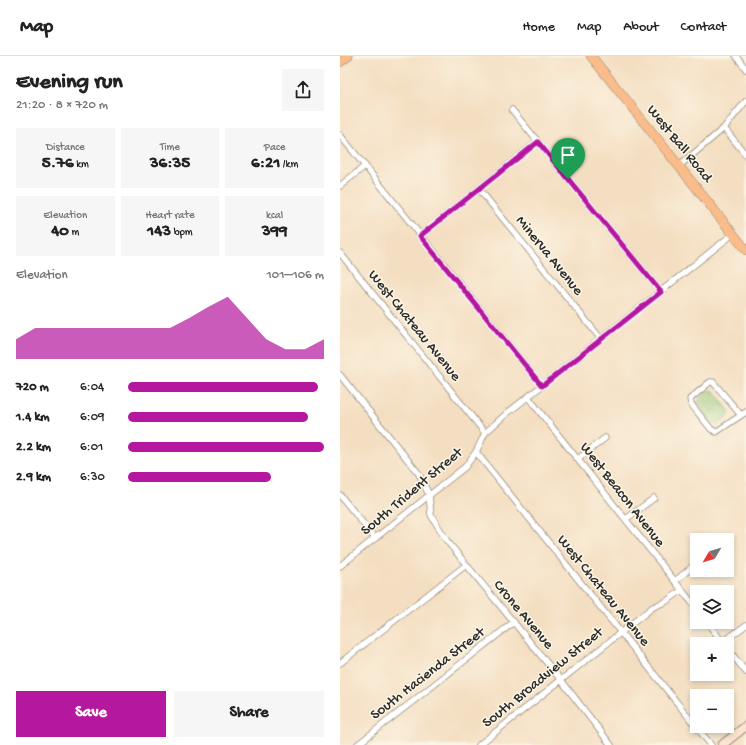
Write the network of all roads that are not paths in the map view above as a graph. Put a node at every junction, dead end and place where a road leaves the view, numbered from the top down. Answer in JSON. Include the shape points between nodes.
{"nodes":[{"id":1,"x":348,"y":56,"type":"edge"},
{"id":2,"x":591,"y":56,"type":"edge"},
{"id":3,"x":736,"y":56,"type":"edge"},
{"id":4,"x":340,"y":62,"type":"edge"},
{"id":5,"x":746,"y":69,"type":"edge"},
{"id":6,"x":746,"y":100,"type":"edge"},
{"id":7,"x":512,"y":110,"type":"dead end"},
{"id":8,"x":724,"y":128,"type":"junction"},
{"id":9,"x":340,"y":135,"type":"edge"},
{"id":10,"x":538,"y":142,"type":"junction"},
{"id":11,"x":746,"y":155,"type":"edge"},
{"id":12,"x":365,"y":166,"type":"junction"},
{"id":13,"x":679,"y":166,"type":"junction"},
{"id":14,"x":340,"y":186,"type":"edge"},
{"id":15,"x":479,"y":189,"type":"junction"},
{"id":16,"x":733,"y":234,"type":"junction"},
{"id":17,"x":420,"y":236,"type":"junction"},
{"id":18,"x":746,"y":250,"type":"edge"},
{"id":19,"x":340,"y":253,"type":"edge"},
{"id":20,"x":661,"y":292,"type":"junction"},
{"id":21,"x":601,"y":339,"type":"junction"},
{"id":22,"x":340,"y":375,"type":"edge"},
{"id":23,"x":542,"y":386,"type":"junction"},
{"id":24,"x":528,"y":396,"type":"junction"},
{"id":25,"x":746,"y":412,"type":"edge"},
{"id":26,"x":740,"y":414,"type":"junction"},
{"id":27,"x":485,"y":433,"type":"junction"},
{"id":28,"x":605,"y":438,"type":"dead end"},
{"id":29,"x":476,"y":452,"type":"junction"},
{"id":30,"x":578,"y":459,"type":"junction"},
{"id":31,"x":340,"y":495,"type":"edge"},
{"id":32,"x":429,"y":495,"type":"junction"},
{"id":33,"x":654,"y":498,"type":"dead end"},
{"id":34,"x":626,"y":519,"type":"junction"},
{"id":35,"x":375,"y":538,"type":"junction"},
{"id":36,"x":466,"y":565,"type":"junction"},
{"id":37,"x":340,"y":566,"type":"edge"},
{"id":38,"x":690,"y":569,"type":"edge"},
{"id":39,"x":675,"y":581,"type":"junction"},
{"id":40,"x":682,"y":590,"type":"junction"},
{"id":41,"x":690,"y":600,"type":"edge"},
{"id":42,"x":514,"y":622,"type":"junction"},
{"id":43,"x":746,"y":625,"type":"edge"},
{"id":44,"x":713,"y":629,"type":"edge"},
{"id":45,"x":620,"y":632,"type":"junction"},
{"id":46,"x":719,"y":637,"type":"edge"},
{"id":47,"x":731,"y":637,"type":"edge"},
{"id":48,"x":734,"y":657,"type":"edge"},
{"id":49,"x":340,"y":663,"type":"edge"},
{"id":50,"x":746,"y":672,"type":"edge"},
{"id":51,"x":561,"y":680,"type":"junction"},
{"id":52,"x":746,"y":726,"type":"edge"},
{"id":53,"x":609,"y":743,"type":"edge"},
{"id":54,"x":357,"y":745,"type":"edge"},
{"id":55,"x":479,"y":745,"type":"edge"},
{"id":56,"x":602,"y":745,"type":"edge"},
{"id":57,"x":712,"y":745,"type":"edge"},
{"id":58,"x":722,"y":745,"type":"edge"}],
"edges":[{"from":1,"to":4,"type":"main road"},
{"from":2,"to":13,"type":"main road","name":"West Ball Road"},
{"from":3,"to":5,"type":"street"},
{"from":6,"to":8,"type":"street"},
{"from":7,"to":10,"type":"street"},
{"from":8,"to":11,"type":"street"},
{"from":8,"to":13,"type":"street"},
{"from":9,"to":12,"type":"street"},
{"from":10,"to":15,"type":"street"},
{"from":10,"to":20,"type":"street"},
{"from":12,"to":14,"type":"street"},
{"from":12,"to":17,"type":"street"},
{"from":13,"to":16,"type":"main road","name":"West Ball Road"},
{"from":15,"to":17,"type":"street"},
{"from":15,"to":21,"type":"street","name":"Minerva Avenue"},
{"from":16,"to":18,"type":"main road","name":"West Ball Road"},
{"from":16,"to":20,"type":"street","name":"South Trident Street"},
{"from":17,"to":23,"type":"street"},
{"from":19,"to":27,"type":"street","name":"West Chateau Avenue"},
{"from":20,"to":21,"type":"street","name":"South Trident Street"},
{"from":21,"to":23,"type":"street","name":"South Trident Street"},
{"from":22,"to":32,"type":"street","name":"Crone Avenue","via":[[419,474]]},
{"from":23,"to":24,"type":"street","name":"South Trident Street"},
{"from":24,"to":27,"type":"street","name":"South Trident Street"},
{"from":24,"to":30,"type":"street","name":"West Beacon Avenue"},
{"from":25,"to":26,"type":"street"},
{"from":26,"to":26,"type":"street","via":[[713,382],[690,399],[690,404],[714,431],[719,431]]},
{"from":27,"to":29,"type":"street","name":"South Trident Street"},
{"from":28,"to":30,"type":"street"},
{"from":29,"to":32,"type":"street","name":"South Trident Street","via":[[465,467]]},
{"from":29,"to":45,"type":"street","name":"West Chateau Avenue"},
{"from":30,"to":34,"type":"street","name":"West Beacon Avenue"},
{"from":31,"to":35,"type":"street"},
{"from":32,"to":35,"type":"street","name":"South Trident Street"},
{"from":32,"to":36,"type":"street","name":"Crone Avenue","via":[[431,515]]},
{"from":33,"to":34,"type":"street"},
{"from":34,"to":39,"type":"street","name":"West Beacon Avenue"},
{"from":35,"to":37,"type":"street","name":"South Trident Street"},
{"from":36,"to":42,"type":"street","name":"Crone Avenue"},
{"from":36,"to":49,"type":"street"},
{"from":38,"to":39,"type":"street"},
{"from":39,"to":40,"type":"street","name":"West Beacon Avenue"},
{"from":40,"to":41,"type":"street","name":"West Beacon Avenue"},
{"from":40,"to":45,"type":"street","name":"South Broadview Street","via":[[653,607]]},
{"from":42,"to":51,"type":"street","name":"Crone Avenue"},
{"from":42,"to":54,"type":"street","name":"South Hacienda Street"},
{"from":43,"to":47,"type":"street"},
{"from":44,"to":46,"type":"street"},
{"from":45,"to":51,"type":"street","name":"South Broadview Street"},
{"from":45,"to":57,"type":"street","name":"West Chateau Avenue"},
{"from":48,"to":50,"type":"street"},
{"from":51,"to":53,"type":"street","name":"Crone Avenue"},
{"from":51,"to":55,"type":"street","name":"South Broadview Street"},
{"from":52,"to":58,"type":"street"},
{"from":53,"to":56,"type":"street"}]}
